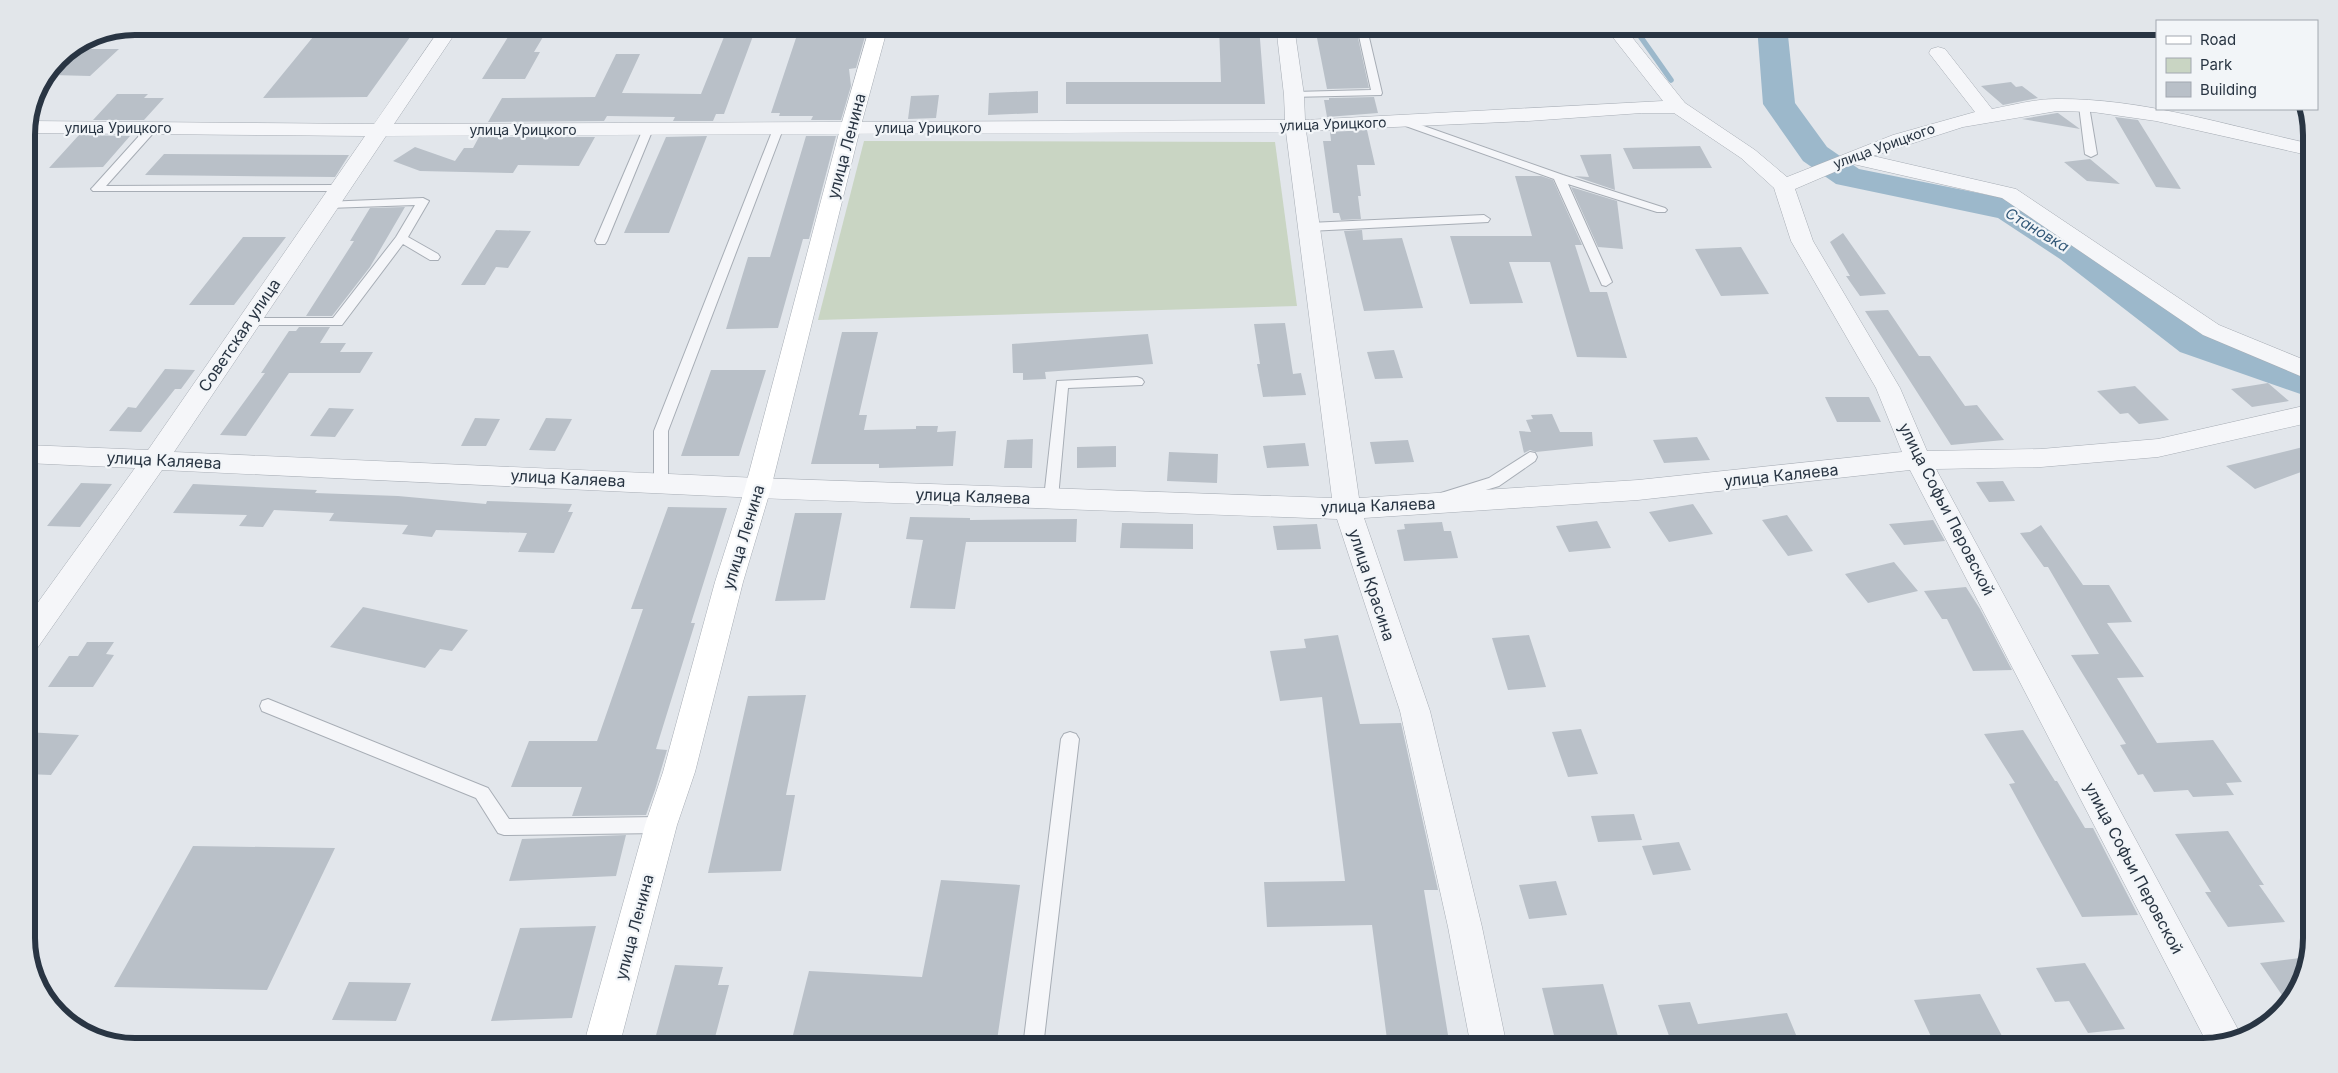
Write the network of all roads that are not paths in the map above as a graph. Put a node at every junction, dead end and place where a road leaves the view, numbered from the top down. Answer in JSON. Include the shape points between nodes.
{"nodes":[{"id":1,"x":444,"y":35,"type":"edge"},
{"id":2,"x":876,"y":35,"type":"edge"},
{"id":3,"x":1286,"y":35,"type":"edge"},
{"id":4,"x":1363,"y":35,"type":"edge"},
{"id":5,"x":1620,"y":35,"type":"edge"},
{"id":6,"x":1938,"y":54,"type":"dead end"},
{"id":7,"x":1294,"y":96,"type":"junction"},
{"id":8,"x":2084,"y":106,"type":"junction"},
{"id":9,"x":1678,"y":107,"type":"junction"},
{"id":10,"x":1986,"y":114,"type":"junction"},
{"id":11,"x":1404,"y":122,"type":"junction"},
{"id":12,"x":1295,"y":126,"type":"junction"},
{"id":13,"x":35,"y":127,"type":"edge"},
{"id":14,"x":152,"y":128,"type":"junction"},
{"id":15,"x":648,"y":129,"type":"junction"},
{"id":16,"x":778,"y":129,"type":"junction"},
{"id":17,"x":850,"y":129,"type":"junction"},
{"id":18,"x":378,"y":130,"type":"junction"},
{"id":19,"x":2303,"y":148,"type":"edge"},
{"id":20,"x":2091,"y":154,"type":"dead end"},
{"id":21,"x":1853,"y":158,"type":"junction"},
{"id":22,"x":1559,"y":177,"type":"junction"},
{"id":23,"x":1784,"y":186,"type":"junction"},
{"id":24,"x":333,"y":196,"type":"junction"},
{"id":25,"x":1661,"y":210,"type":"dead end"},
{"id":26,"x":1484,"y":219,"type":"dead end"},
{"id":27,"x":1308,"y":227,"type":"junction"},
{"id":28,"x":401,"y":238,"type":"junction"},
{"id":29,"x":601,"y":241,"type":"dead end"},
{"id":30,"x":434,"y":257,"type":"dead end"},
{"id":31,"x":1606,"y":282,"type":"dead end"},
{"id":32,"x":248,"y":322,"type":"junction"},
{"id":33,"x":2303,"y":369,"type":"edge"},
{"id":34,"x":1137,"y":382,"type":"dead end"},
{"id":35,"x":2303,"y":414,"type":"edge"},
{"id":36,"x":35,"y":454,"type":"edge"},
{"id":37,"x":1530,"y":457,"type":"dead end"},
{"id":38,"x":156,"y":459,"type":"junction"},
{"id":39,"x":1918,"y":460,"type":"junction"},
{"id":40,"x":661,"y":483,"type":"junction"},
{"id":41,"x":758,"y":488,"type":"junction"},
{"id":42,"x":1051,"y":498,"type":"junction"},
{"id":43,"x":1423,"y":504,"type":"junction"},
{"id":44,"x":1347,"y":509,"type":"junction"},
{"id":45,"x":35,"y":629,"type":"edge"},
{"id":46,"x":268,"y":706,"type":"dead end"},
{"id":47,"x":1070,"y":739,"type":"dead end"},
{"id":48,"x":661,"y":825,"type":"junction"},
{"id":49,"x":2223,"y":1036,"type":"edge"},
{"id":50,"x":604,"y":1038,"type":"edge"},
{"id":51,"x":1034,"y":1038,"type":"edge"},
{"id":52,"x":1487,"y":1038,"type":"edge"}],
"edges":[{"from":1,"to":18,"type":"street","name":"Советская улица"},
{"from":2,"to":17,"type":"main road","name":"улица Ленина"},
{"from":3,"to":7,"type":"street","name":"улица Красина"},
{"from":4,"to":7,"type":"lane","via":[[1377,92]]},
{"from":5,"to":9,"type":"street","name":"улица Софьи Перовской"},
{"from":6,"to":10,"type":"street"},
{"from":7,"to":12,"type":"street","name":"улица Красина"},
{"from":8,"to":10,"type":"street","name":"улица Урицкого","via":[[2060,104]]},
{"from":8,"to":19,"type":"street","name":"улица Урицкого","via":[[2122,109]]},
{"from":8,"to":20,"type":"lane"},
{"from":9,"to":11,"type":"street","name":"улица Урицкого"},
{"from":9,"to":23,"type":"street","name":"улица Софьи Перовской","via":[[1748,154]]},
{"from":10,"to":21,"type":"street","name":"улица Урицкого","via":[[1928,129]]},
{"from":11,"to":12,"type":"street","name":"улица Урицкого"},
{"from":11,"to":22,"type":"lane"},
{"from":12,"to":17,"type":"street","name":"улица Урицкого"},
{"from":12,"to":27,"type":"street","name":"улица Красина"},
{"from":13,"to":14,"type":"street","name":"улица Урицкого"},
{"from":14,"to":18,"type":"street","name":"улица Урицкого"},
{"from":14,"to":24,"type":"lane","via":[[97,189]]},
{"from":15,"to":16,"type":"street","name":"улица Урицкого"},
{"from":15,"to":18,"type":"street","name":"улица Урицкого"},
{"from":15,"to":29,"type":"lane"},
{"from":16,"to":17,"type":"street","name":"улица Урицкого"},
{"from":16,"to":40,"type":"lane","via":[[662,431]]},
{"from":17,"to":41,"type":"main road","name":"улица Ленина"},
{"from":18,"to":24,"type":"street","name":"Советская улица"},
{"from":21,"to":23,"type":"street","name":"улица Урицкого"},
{"from":21,"to":33,"type":"street","via":[[2009,193],[2211,330]]},
{"from":22,"to":25,"type":"lane"},
{"from":22,"to":31,"type":"lane"},
{"from":23,"to":39,"type":"street","name":"улица Софьи Перовской","via":[[1802,240],[1888,388]]},
{"from":24,"to":28,"type":"lane","via":[[423,200]]},
{"from":24,"to":32,"type":"street","name":"Советская улица"},
{"from":26,"to":27,"type":"lane"},
{"from":27,"to":44,"type":"street","name":"улица Красина"},
{"from":28,"to":30,"type":"lane"},
{"from":28,"to":32,"type":"lane","via":[[337,322]]},
{"from":32,"to":38,"type":"street","name":"Советская улица"},
{"from":34,"to":42,"type":"lane","via":[[1062,384]]},
{"from":35,"to":39,"type":"street","name":"улица Каляева","via":[[2158,448],[2041,458]]},
{"from":36,"to":38,"type":"street","name":"улица Каляева"},
{"from":37,"to":43,"type":"lane","via":[[1494,482]]},
{"from":38,"to":40,"type":"street","name":"улица Каляева"},
{"from":38,"to":45,"type":"street","name":"Советская улица"},
{"from":39,"to":43,"type":"street","name":"улица Каляева","via":[[1638,490]]},
{"from":39,"to":49,"type":"street","name":"улица Софьи Перовской"},
{"from":40,"to":41,"type":"street","name":"улица Каляева"},
{"from":41,"to":42,"type":"street","name":"улица Каляева"},
{"from":41,"to":48,"type":"main road","name":"улица Ленина","via":[[729,582],[679,772]]},
{"from":42,"to":44,"type":"street","name":"улица Каляева"},
{"from":43,"to":44,"type":"street","name":"улица Каляева"},
{"from":44,"to":52,"type":"street","name":"улица Красина","via":[[1414,711],[1465,927]]},
{"from":46,"to":48,"type":"lane","via":[[482,793],[504,827]]},
{"from":47,"to":51,"type":"lane"},
{"from":48,"to":50,"type":"main road","name":"улица Ленина"}]}
